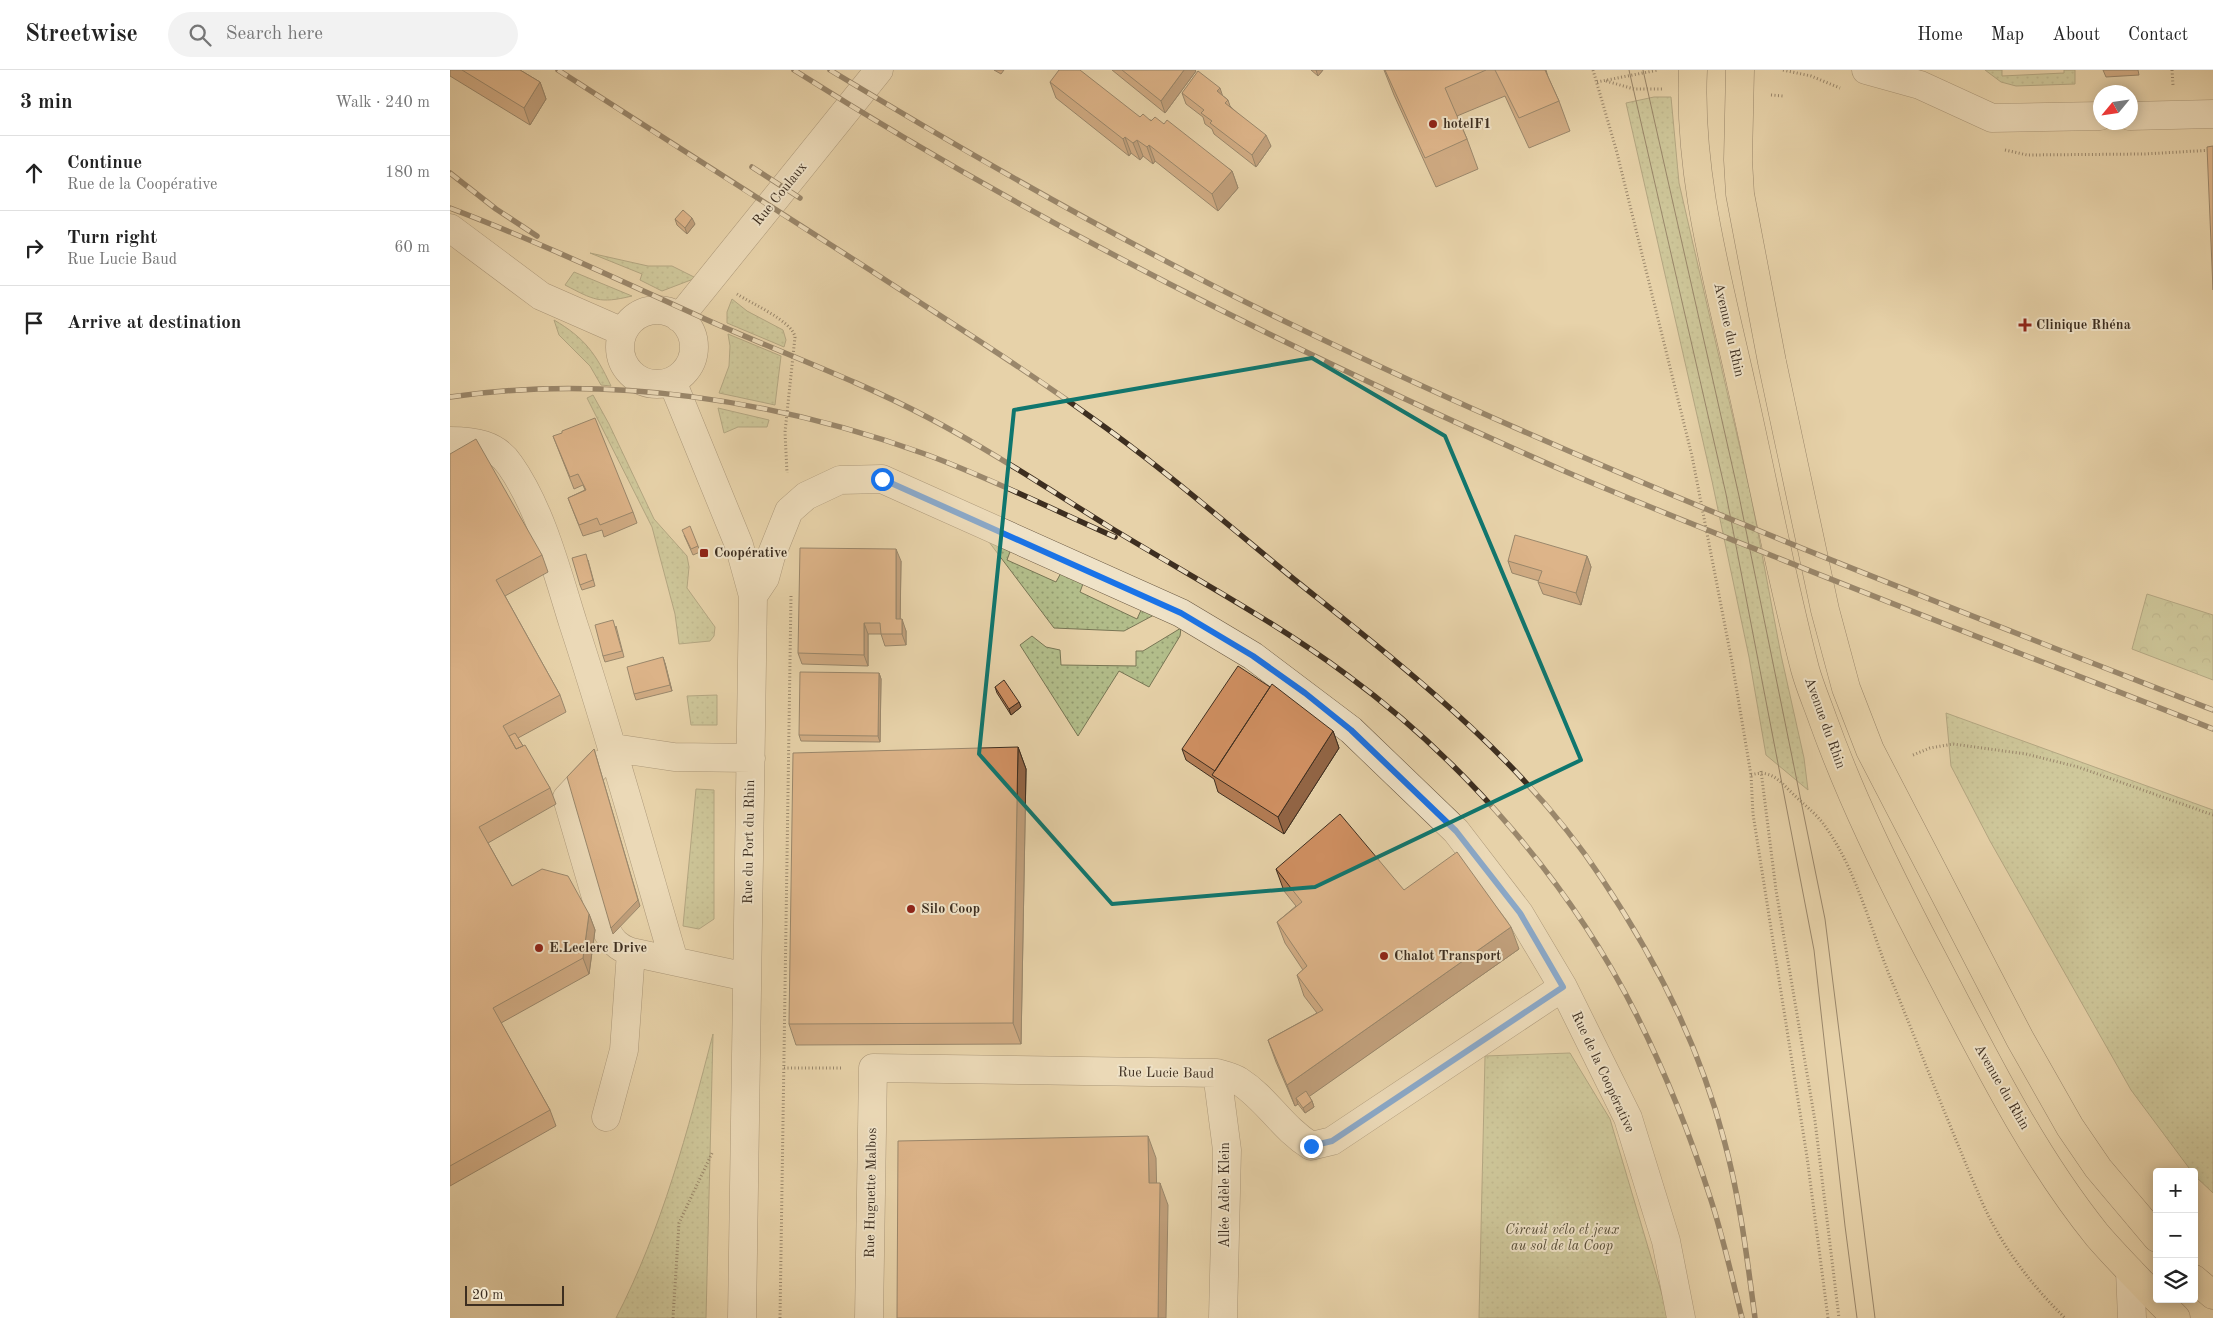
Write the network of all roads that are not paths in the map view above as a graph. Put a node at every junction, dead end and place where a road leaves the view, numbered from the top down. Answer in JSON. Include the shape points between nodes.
{"nodes":[{"id":1,"x":879,"y":70,"type":"edge"},
{"id":2,"x":1693,"y":70,"type":"edge"},
{"id":3,"x":1740,"y":70,"type":"edge"},
{"id":4,"x":1866,"y":70,"type":"edge"},
{"id":5,"x":1913,"y":77,"type":"edge"},
{"id":6,"x":2213,"y":114,"type":"edge"},
{"id":7,"x":2093,"y":116,"type":"edge"},
{"id":8,"x":2138,"y":116,"type":"edge"},
{"id":9,"x":450,"y":228,"type":"edge"},
{"id":10,"x":679,"y":318,"type":"junction"},
{"id":11,"x":623,"y":332,"type":"junction"},
{"id":12,"x":672,"y":381,"type":"junction"},
{"id":13,"x":450,"y":442,"type":"edge"},
{"id":14,"x":753,"y":596,"type":"junction"},
{"id":15,"x":751,"y":758,"type":"junction"},
{"id":16,"x":613,"y":848,"type":"junction"},
{"id":17,"x":631,"y":952,"type":"junction"},
{"id":18,"x":674,"y":961,"type":"junction"},
{"id":19,"x":747,"y":977,"type":"junction"},
{"id":20,"x":1563,"y":987,"type":"junction"},
{"id":21,"x":874,"y":1068,"type":"joint"},
{"id":22,"x":1217,"y":1073,"type":"junction"},
{"id":23,"x":606,"y":1117,"type":"dead end"},
{"id":24,"x":2153,"y":1233,"type":"edge"},
{"id":25,"x":2130,"y":1271,"type":"junction"},
{"id":26,"x":2198,"y":1282,"type":"edge"},
{"id":27,"x":2153,"y":1295,"type":"edge"},
{"id":28,"x":2213,"y":1295,"type":"edge"},
{"id":29,"x":2161,"y":1303,"type":"edge"},
{"id":30,"x":742,"y":1318,"type":"edge"},
{"id":31,"x":869,"y":1318,"type":"edge"},
{"id":32,"x":1223,"y":1318,"type":"edge"},
{"id":33,"x":1681,"y":1318,"type":"edge"},
{"id":34,"x":2132,"y":1318,"type":"edge"},
{"id":35,"x":2176,"y":1318,"type":"edge"}],
"edges":[{"from":1,"to":10,"type":"street","name":"Rue Coulaux"},
{"from":2,"to":25,"type":"main road","name":"Avenue du Rhin","via":[[1698,177],[1714,268],[1806,672],[1830,741],[1903,902],[1979,1047],[2060,1183],[2097,1234]]},
{"from":3,"to":24,"type":"main road","via":[[1740,194],[1825,610],[1846,688],[1870,750],[2020,1039],[2070,1127],[2104,1175]]},
{"from":4,"to":5,"type":"street"},
{"from":5,"to":7,"type":"street","via":[[1992,118]]},
{"from":6,"to":8,"type":"street"},
{"from":9,"to":11,"type":"street","via":[[541,296]]},
{"from":10,"to":11,"type":"street","via":[[664,311],[642,313],[628,322]]},
{"from":10,"to":12,"type":"street","via":[[690,330],[693,352],[684,372]]},
{"from":11,"to":12,"type":"street","via":[[620,354],[626,369],[638,380],[649,384]]},
{"from":12,"to":14,"type":"street","name":"Rue du Port du Rhin","via":[[739,545]]},
{"from":13,"to":16,"type":"street","via":[[468,441],[492,446],[510,464],[528,496],[549,548]]},
{"from":14,"to":15,"type":"street","name":"Rue du Port du Rhin"},
{"from":14,"to":20,"type":"street","name":"Rue de la Coopérative","via":[[765,578],[789,510],[806,496],[840,480],[882,479],[1181,613],[1253,656],[1351,730],[1456,831],[1520,913]]},
{"from":15,"to":16,"type":"street","via":[[674,757]]},
{"from":15,"to":19,"type":"street","name":"Rue du Port du Rhin"},
{"from":16,"to":17,"type":"street","via":[[611,940],[619,948]]},
{"from":16,"to":18,"type":"street"},
{"from":17,"to":18,"type":"street"},
{"from":17,"to":23,"type":"street","via":[[624,1050]]},
{"from":18,"to":19,"type":"street"},
{"from":19,"to":30,"type":"street","name":"Rue du Port du Rhin"},
{"from":20,"to":22,"type":"street","name":"Rue Lucie Baud","via":[[1332,1141],[1311,1146],[1294,1136],[1255,1093],[1237,1079]]},
{"from":20,"to":33,"type":"street","name":"Rue de la Coopérative","via":[[1628,1118],[1666,1241]]},
{"from":21,"to":22,"type":"street","name":"Rue Lucie Baud"},
{"from":21,"to":31,"type":"street","name":"Rue Huguette Malbos"},
{"from":22,"to":32,"type":"street","name":"Allée Adèle Klein","via":[[1227,1150]]},
{"from":25,"to":27,"type":"main road","name":"Avenue du Rhin"},
{"from":25,"to":34,"type":"street"},
{"from":26,"to":28,"type":"main road"},
{"from":29,"to":35,"type":"main road","name":"Avenue du Rhin"}]}
